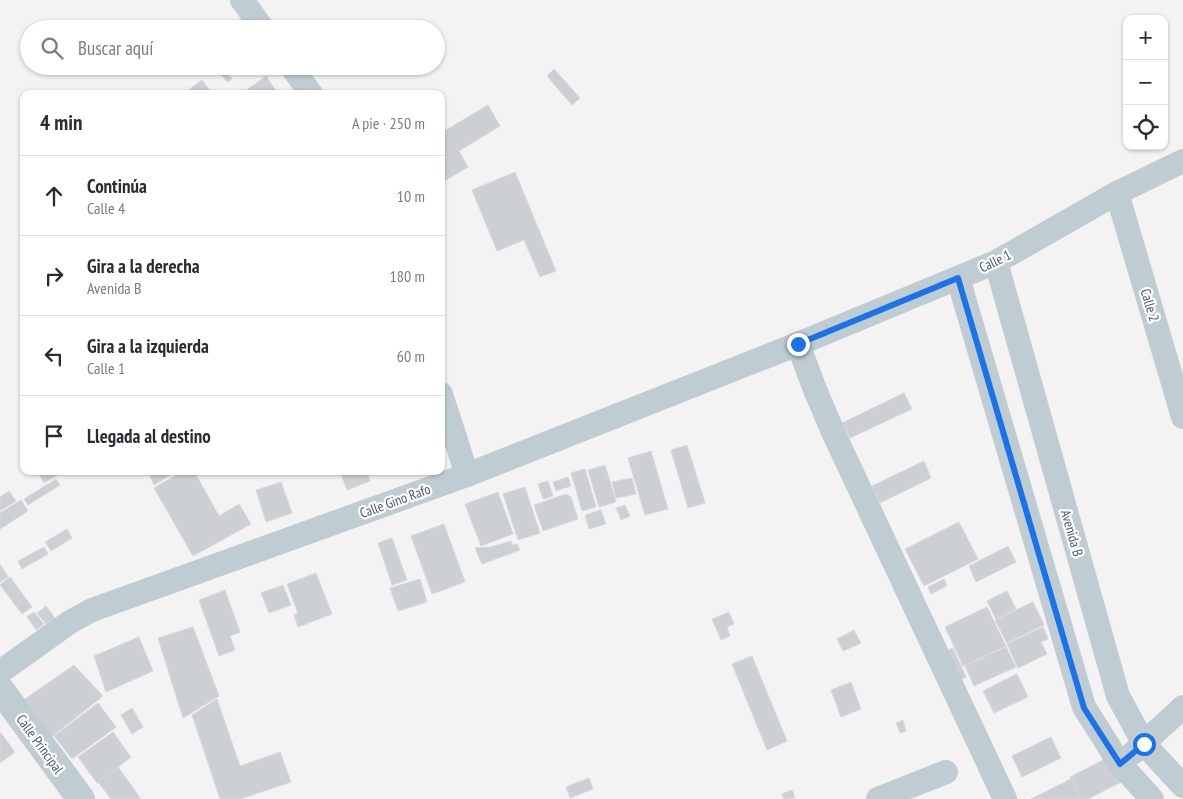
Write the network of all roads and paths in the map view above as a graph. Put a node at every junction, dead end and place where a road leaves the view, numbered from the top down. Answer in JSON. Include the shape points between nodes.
{"nodes":[{"id":1,"x":242,"y":0,"type":"edge"},
{"id":2,"x":256,"y":20,"type":"edge"},
{"id":3,"x":297,"y":75,"type":"edge"},
{"id":4,"x":308,"y":90,"type":"edge"},
{"id":5,"x":1183,"y":161,"type":"edge"},
{"id":6,"x":1116,"y":192,"type":"junction"},
{"id":7,"x":996,"y":262,"type":"junction"},
{"id":8,"x":958,"y":278,"type":"junction"},
{"id":9,"x":798,"y":344,"type":"junction"},
{"id":10,"x":445,"y":406,"type":"edge"},
{"id":11,"x":1183,"y":417,"type":"edge"},
{"id":12,"x":467,"y":475,"type":"junction"},
{"id":13,"x":0,"y":672,"type":"edge"},
{"id":14,"x":0,"y":689,"type":"edge"},
{"id":15,"x":1183,"y":707,"type":"edge"},
{"id":16,"x":1144,"y":744,"type":"junction"},
{"id":17,"x":1120,"y":764,"type":"junction"},
{"id":18,"x":946,"y":772,"type":"dead end"},
{"id":19,"x":1183,"y":786,"type":"edge"},
{"id":20,"x":81,"y":799,"type":"edge"},
{"id":21,"x":878,"y":799,"type":"edge"},
{"id":22,"x":1005,"y":799,"type":"edge"},
{"id":23,"x":1152,"y":799,"type":"edge"}],
"edges":[{"from":1,"to":2,"type":"street"},
{"from":3,"to":4,"type":"street"},
{"from":5,"to":6,"type":"street","name":"Calle 1"},
{"from":6,"to":7,"type":"street","name":"Calle 1"},
{"from":6,"to":11,"type":"street","name":"Calle 2"},
{"from":7,"to":8,"type":"street","name":"Calle 1"},
{"from":7,"to":16,"type":"street","name":"Avenida B","via":[[1118,696]]},
{"from":8,"to":9,"type":"street","name":"Calle 1"},
{"from":8,"to":17,"type":"street","via":[[1084,708]]},
{"from":9,"to":12,"type":"street","name":"Calle Gino Rafo"},
{"from":9,"to":22,"type":"street","via":[[832,432]]},
{"from":10,"to":12,"type":"street"},
{"from":12,"to":13,"type":"street","name":"Calle Gino Rafo","via":[[92,610]]},
{"from":14,"to":20,"type":"street","name":"Calle Principal"},
{"from":15,"to":16,"type":"street"},
{"from":16,"to":17,"type":"street"},
{"from":16,"to":19,"type":"street","name":"Avenida B"},
{"from":17,"to":23,"type":"street"},
{"from":18,"to":21,"type":"street"}]}
